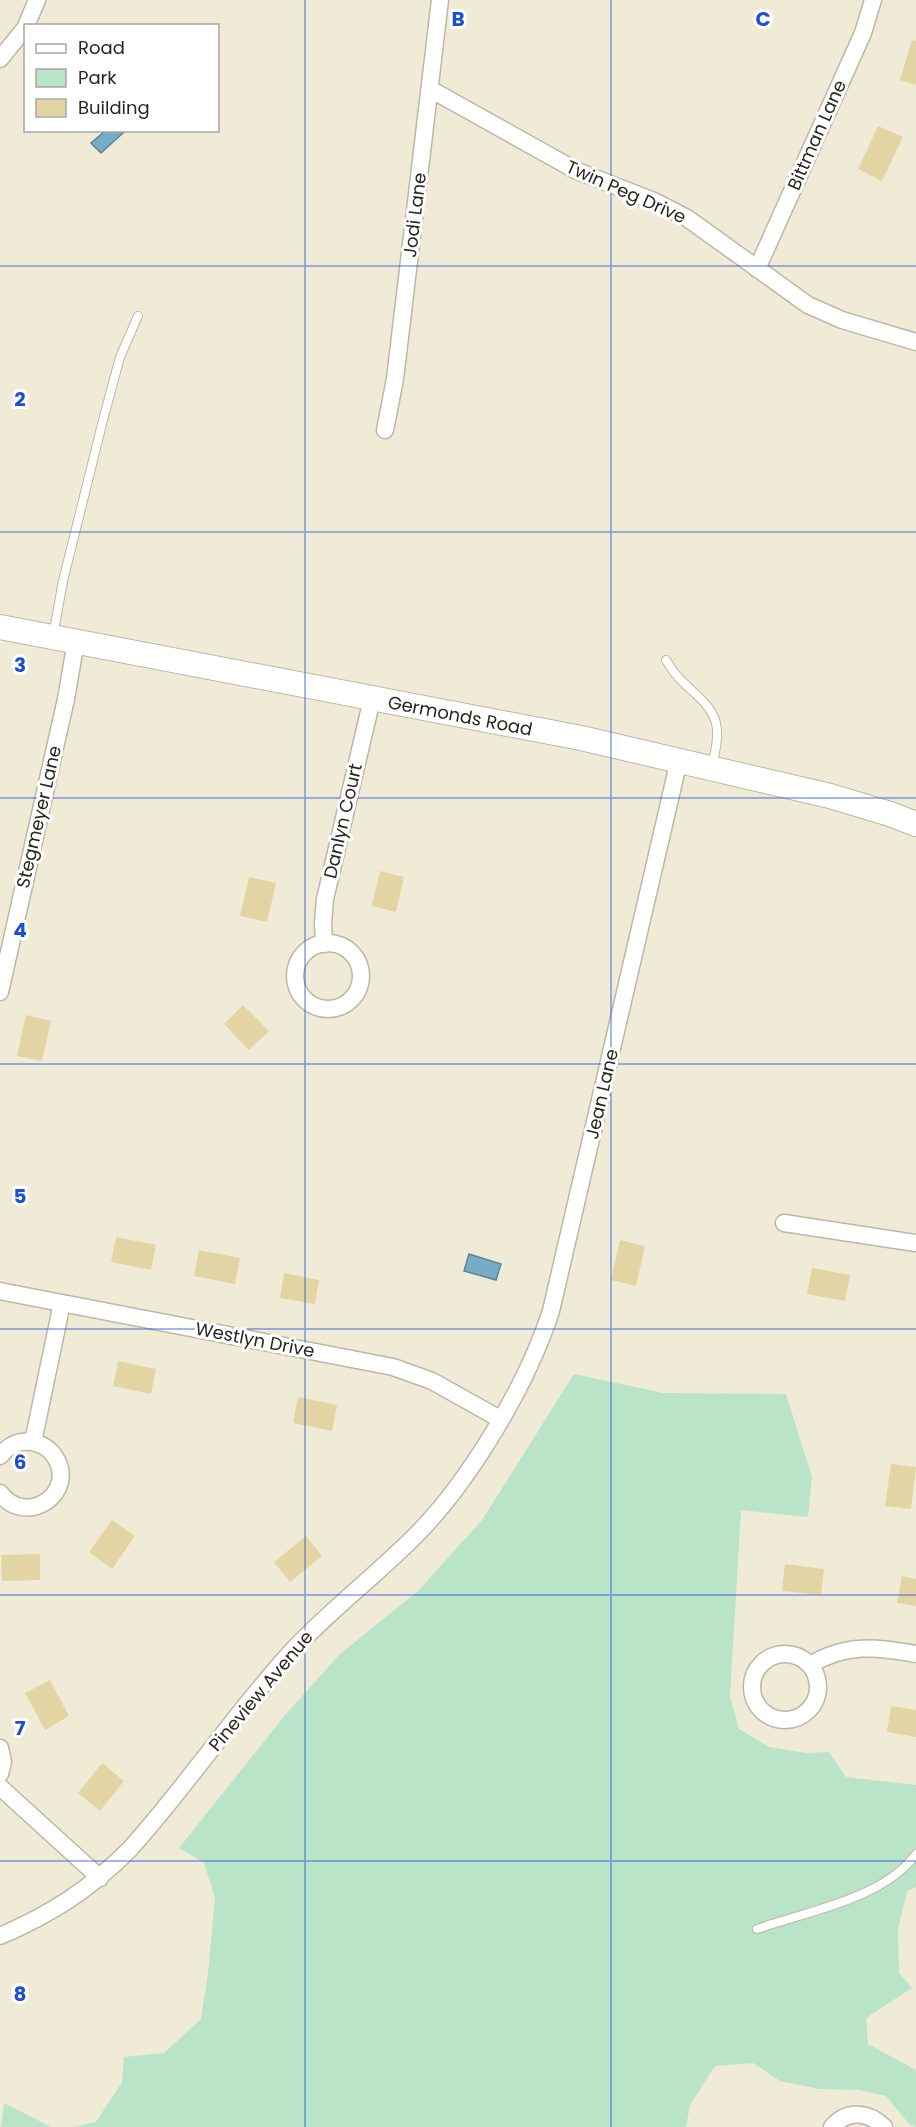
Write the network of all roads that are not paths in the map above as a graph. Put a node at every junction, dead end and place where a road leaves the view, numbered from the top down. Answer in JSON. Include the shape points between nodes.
{"nodes":[{"id":1,"x":38,"y":0,"type":"edge"},
{"id":2,"x":440,"y":0,"type":"edge"},
{"id":3,"x":873,"y":0,"type":"edge"},
{"id":4,"x":27,"y":24,"type":"edge"},
{"id":5,"x":24,"y":29,"type":"edge"},
{"id":6,"x":0,"y":59,"type":"edge"},
{"id":7,"x":430,"y":89,"type":"junction"},
{"id":8,"x":757,"y":269,"type":"junction"},
{"id":9,"x":138,"y":316,"type":"dead end"},
{"id":10,"x":916,"y":342,"type":"edge"},
{"id":11,"x":385,"y":430,"type":"dead end"},
{"id":12,"x":0,"y":627,"type":"edge"},
{"id":13,"x":52,"y":637,"type":"junction"},
{"id":14,"x":76,"y":641,"type":"junction"},
{"id":15,"x":666,"y":660,"type":"dead end"},
{"id":16,"x":372,"y":699,"type":"junction"},
{"id":17,"x":680,"y":760,"type":"junction"},
{"id":18,"x":712,"y":768,"type":"junction"},
{"id":19,"x":916,"y":824,"type":"edge"},
{"id":20,"x":324,"y":944,"type":"dead end"},
{"id":21,"x":0,"y":992,"type":"edge"},
{"id":22,"x":784,"y":1223,"type":"dead end"},
{"id":23,"x":916,"y":1243,"type":"edge"},
{"id":24,"x":0,"y":1291,"type":"edge"},
{"id":25,"x":62,"y":1303,"type":"junction"},
{"id":26,"x":500,"y":1419,"type":"junction"},
{"id":27,"x":33,"y":1442,"type":"junction"},
{"id":28,"x":0,"y":1456,"type":"edge"},
{"id":29,"x":0,"y":1492,"type":"edge"},
{"id":30,"x":916,"y":1654,"type":"edge"},
{"id":31,"x":810,"y":1665,"type":"dead end"},
{"id":32,"x":0,"y":1748,"type":"edge"},
{"id":33,"x":0,"y":1774,"type":"edge"},
{"id":34,"x":0,"y":1787,"type":"edge"},
{"id":35,"x":916,"y":1854,"type":"edge"},
{"id":36,"x":100,"y":1878,"type":"junction"},
{"id":37,"x":758,"y":1929,"type":"dead end"},
{"id":38,"x":0,"y":1936,"type":"edge"},
{"id":39,"x":832,"y":2127,"type":"edge"},
{"id":40,"x":884,"y":2127,"type":"edge"}],
"edges":[{"from":1,"to":4,"type":"street"},
{"from":2,"to":7,"type":"street","name":"Jodi Lane"},
{"from":3,"to":8,"type":"street","name":"Bittman Lane","via":[[863,33]]},
{"from":5,"to":6,"type":"street"},
{"from":7,"to":8,"type":"street","name":"Twin Peg Drive","via":[[577,171],[687,218]]},
{"from":7,"to":11,"type":"street","name":"Jodi Lane","via":[[395,379]]},
{"from":8,"to":10,"type":"street","name":"Twin Peg Drive","via":[[825,314]]},
{"from":9,"to":13,"type":"lane","via":[[120,357],[105,412]]},
{"from":12,"to":13,"type":"street","name":"Germonds Road"},
{"from":13,"to":14,"type":"street","name":"Germonds Road"},
{"from":14,"to":16,"type":"street","name":"Germonds Road"},
{"from":14,"to":21,"type":"street","name":"Stegmeyer Lane"},
{"from":15,"to":18,"type":"lane","via":[[710,710],[716,724]]},
{"from":16,"to":17,"type":"street","name":"Germonds Road"},
{"from":16,"to":20,"type":"street","name":"Danlyn Court","via":[[326,899]]},
{"from":17,"to":18,"type":"street","name":"Germonds Road"},
{"from":17,"to":26,"type":"street","name":"Jean Lane","via":[[551,1311],[533,1359]]},
{"from":18,"to":19,"type":"street","name":"Germonds Road","via":[[858,804]]},
{"from":22,"to":23,"type":"street"},
{"from":24,"to":25,"type":"street","name":"Westlyn Drive"},
{"from":25,"to":26,"type":"street","name":"Westlyn Drive","via":[[393,1367],[438,1384]]},
{"from":25,"to":27,"type":"street"},
{"from":26,"to":36,"type":"street","name":"Pineview Avenue","via":[[464,1477],[428,1523],[289,1654],[144,1834]]},
{"from":27,"to":28,"type":"street","via":[[14,1444]]},
{"from":27,"to":29,"type":"street","via":[[49,1449],[58,1461],[61,1476],[56,1492],[43,1503],[28,1508],[11,1503]]},
{"from":30,"to":31,"type":"street","via":[[878,1648],[850,1649]]},
{"from":32,"to":33,"type":"street"},
{"from":34,"to":36,"type":"street"},
{"from":35,"to":37,"type":"lane","via":[[893,1876],[868,1890]]},
{"from":36,"to":38,"type":"street","name":"Pineview Avenue","via":[[44,1917]]},
{"from":39,"to":40,"type":"street","via":[[854,2114],[870,2117]]}]}
